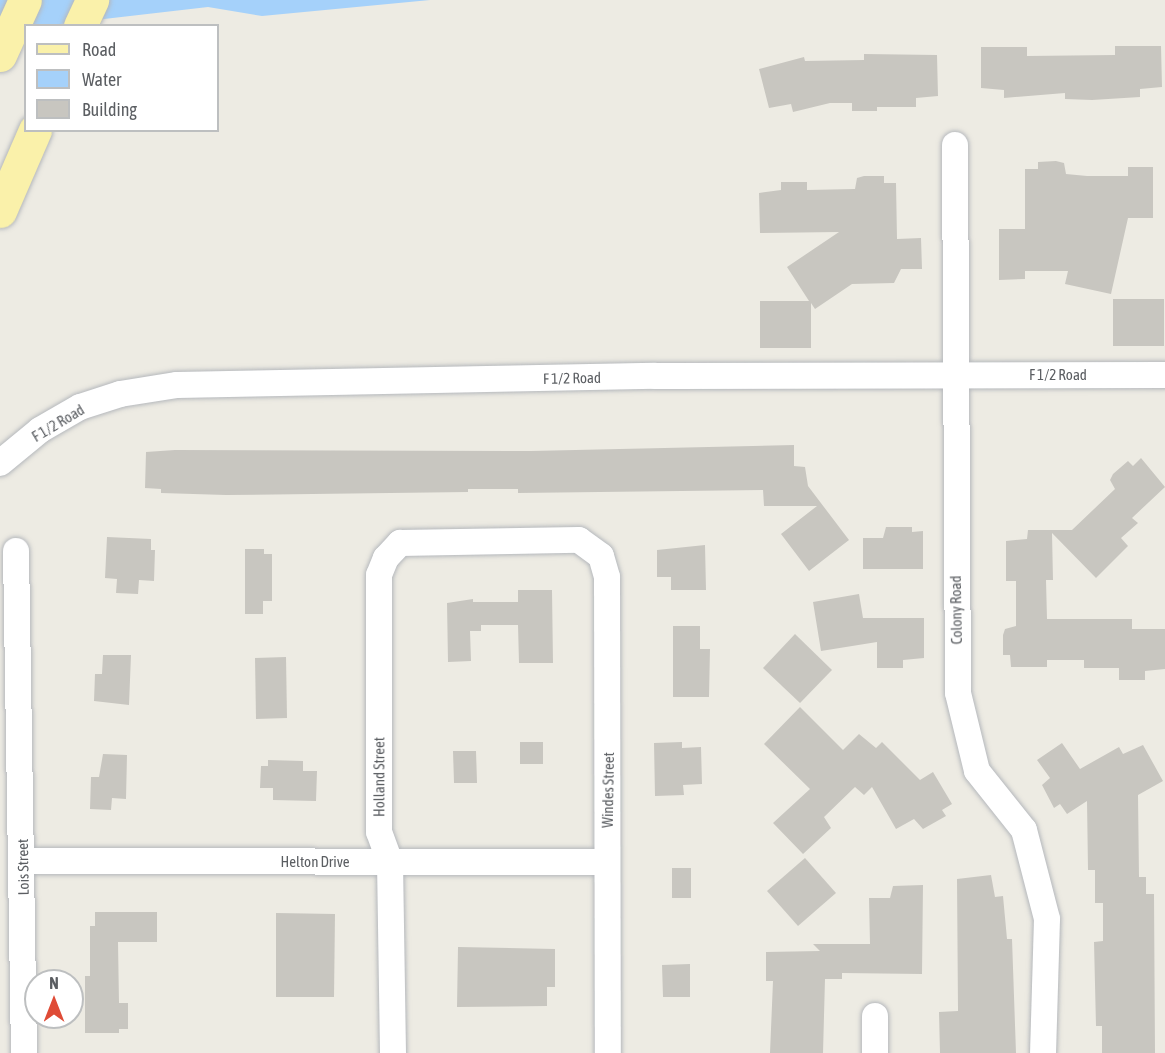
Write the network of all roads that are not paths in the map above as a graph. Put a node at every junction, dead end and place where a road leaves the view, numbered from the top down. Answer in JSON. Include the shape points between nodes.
{"nodes":[{"id":1,"x":25,"y":0,"type":"edge"},
{"id":2,"x":92,"y":0,"type":"edge"},
{"id":3,"x":81,"y":24,"type":"edge"},
{"id":4,"x":4,"y":47,"type":"edge"},
{"id":5,"x":34,"y":132,"type":"edge"},
{"id":6,"x":955,"y":145,"type":"dead end"},
{"id":7,"x":0,"y":211,"type":"edge"},
{"id":8,"x":1165,"y":375,"type":"edge"},
{"id":9,"x":954,"y":376,"type":"junction"},
{"id":10,"x":0,"y":463,"type":"edge"},
{"id":11,"x":579,"y":540,"type":"joint"},
{"id":12,"x":16,"y":551,"type":"dead end"},
{"id":13,"x":9,"y":680,"type":"edge"},
{"id":14,"x":23,"y":861,"type":"junction"},
{"id":15,"x":390,"y":862,"type":"junction"},
{"id":16,"x":606,"y":862,"type":"junction"},
{"id":17,"x":875,"y":1016,"type":"dead end"},
{"id":18,"x":24,"y":1053,"type":"edge"},
{"id":19,"x":393,"y":1053,"type":"edge"},
{"id":20,"x":608,"y":1053,"type":"edge"},
{"id":21,"x":875,"y":1053,"type":"edge"},
{"id":22,"x":1043,"y":1053,"type":"edge"}],
"edges":[{"from":1,"to":4,"type":"main road"},
{"from":2,"to":3,"type":"main road"},
{"from":5,"to":7,"type":"main road"},
{"from":6,"to":9,"type":"street","name":"Colony Road","via":[[958,277]]},
{"from":8,"to":9,"type":"street","name":"F 1/2 Road"},
{"from":9,"to":10,"type":"street","name":"F 1/2 Road","via":[[177,385],[120,394],[80,407],[40,430]]},
{"from":9,"to":22,"type":"street","name":"Colony Road","via":[[958,693],[977,771],[1024,830],[1047,919]]},
{"from":11,"to":15,"type":"street","name":"Holland Street","via":[[400,543],[386,558],[380,575],[379,832]]},
{"from":11,"to":16,"type":"street","name":"Windes Street","via":[[602,556],[607,577]]},
{"from":12,"to":13,"type":"street","name":"Lois Street"},
{"from":13,"to":14,"type":"street","name":"Lois Street"},
{"from":14,"to":15,"type":"street","name":"Helton Drive"},
{"from":14,"to":18,"type":"street","name":"Lois Street"},
{"from":15,"to":16,"type":"street","name":"Helton Drive"},
{"from":15,"to":19,"type":"street","name":"Holland Street"},
{"from":16,"to":20,"type":"street","name":"Windes Street"},
{"from":17,"to":21,"type":"street"}]}
